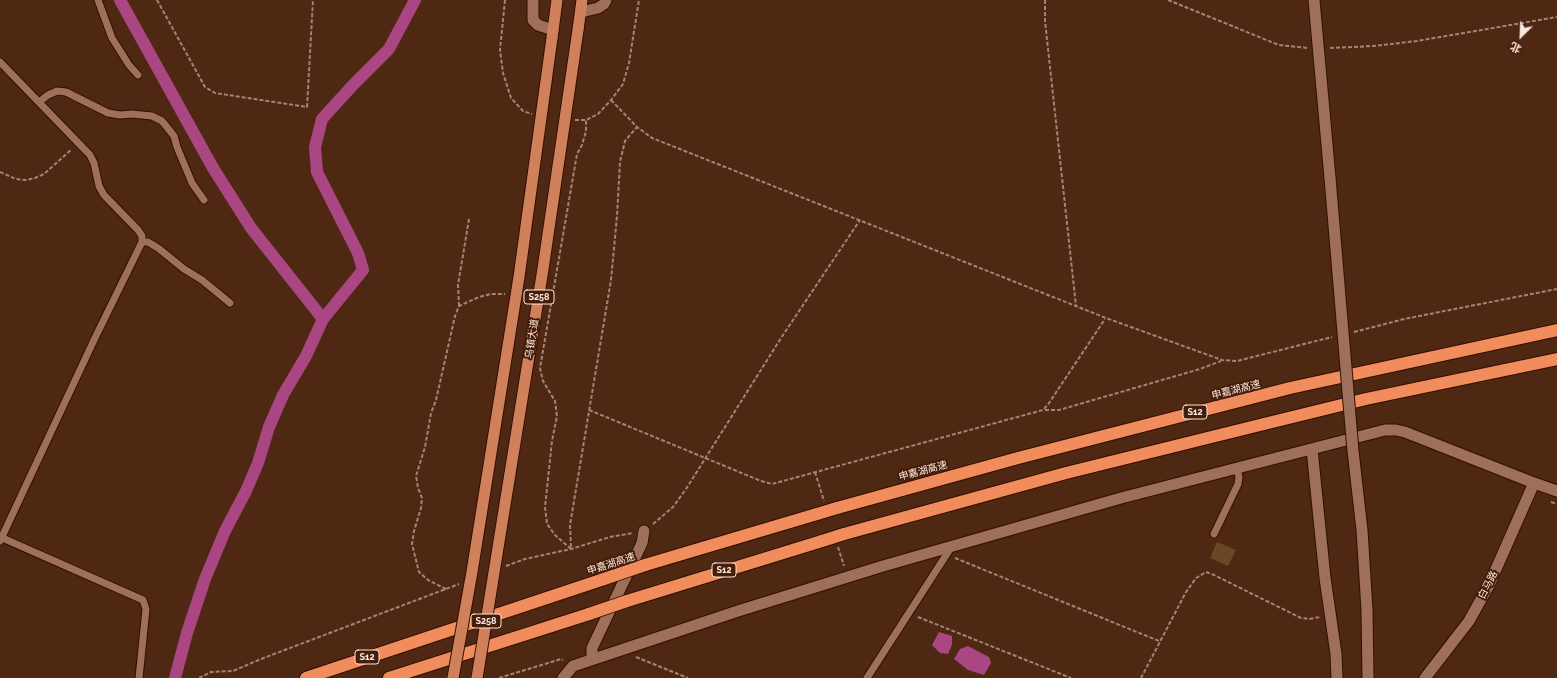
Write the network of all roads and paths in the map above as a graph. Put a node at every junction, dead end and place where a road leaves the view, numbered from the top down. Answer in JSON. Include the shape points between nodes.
{"nodes":[{"id":1,"x":98,"y":0,"type":"edge"},
{"id":2,"x":157,"y":0,"type":"edge"},
{"id":3,"x":313,"y":0,"type":"edge"},
{"id":4,"x":533,"y":0,"type":"edge"},
{"id":5,"x":557,"y":0,"type":"edge"},
{"id":6,"x":582,"y":0,"type":"edge"},
{"id":7,"x":606,"y":0,"type":"edge"},
{"id":8,"x":1045,"y":0,"type":"edge"},
{"id":9,"x":1168,"y":0,"type":"edge"},
{"id":10,"x":1314,"y":0,"type":"edge"},
{"id":11,"x":581,"y":12,"type":"junction"},
{"id":12,"x":1557,"y":17,"type":"edge"},
{"id":13,"x":553,"y":34,"type":"junction"},
{"id":14,"x":1319,"y":49,"type":"junction"},
{"id":15,"x":0,"y":62,"type":"edge"},
{"id":16,"x":138,"y":76,"type":"dead end"},
{"id":17,"x":611,"y":100,"type":"dead end"},
{"id":18,"x":39,"y":102,"type":"junction"},
{"id":19,"x":586,"y":120,"type":"dead end"},
{"id":20,"x":637,"y":127,"type":"junction"},
{"id":21,"x":78,"y":142,"type":"junction"},
{"id":22,"x":0,"y":172,"type":"edge"},
{"id":23,"x":204,"y":200,"type":"dead end"},
{"id":24,"x":469,"y":219,"type":"dead end"},
{"id":25,"x":860,"y":220,"type":"junction"},
{"id":26,"x":142,"y":242,"type":"junction"},
{"id":27,"x":1557,"y":289,"type":"edge"},
{"id":28,"x":506,"y":294,"type":"dead end"},
{"id":29,"x":230,"y":303,"type":"dead end"},
{"id":30,"x":459,"y":306,"type":"junction"},
{"id":31,"x":1076,"y":306,"type":"junction"},
{"id":32,"x":1106,"y":318,"type":"junction"},
{"id":33,"x":1557,"y":330,"type":"edge"},
{"id":34,"x":1351,"y":332,"type":"dead end"},
{"id":35,"x":1336,"y":336,"type":"dead end"},
{"id":36,"x":1557,"y":358,"type":"edge"},
{"id":37,"x":1222,"y":360,"type":"junction"},
{"id":38,"x":589,"y":410,"type":"junction"},
{"id":39,"x":1043,"y":410,"type":"junction"},
{"id":40,"x":1312,"y":449,"type":"junction"},
{"id":41,"x":706,"y":458,"type":"junction"},
{"id":42,"x":1237,"y":468,"type":"junction"},
{"id":43,"x":815,"y":472,"type":"junction"},
{"id":44,"x":1534,"y":483,"type":"junction"},
{"id":45,"x":1557,"y":491,"type":"edge"},
{"id":46,"x":824,"y":502,"type":"dead end"},
{"id":47,"x":644,"y":531,"type":"junction"},
{"id":48,"x":1214,"y":534,"type":"dead end"},
{"id":49,"x":1,"y":539,"type":"edge"},
{"id":50,"x":838,"y":547,"type":"dead end"},
{"id":51,"x":572,"y":549,"type":"junction"},
{"id":52,"x":949,"y":550,"type":"junction"},
{"id":53,"x":503,"y":568,"type":"dead end"},
{"id":54,"x":847,"y":577,"type":"junction"},
{"id":55,"x":460,"y":584,"type":"dead end"},
{"id":56,"x":446,"y":589,"type":"junction"},
{"id":57,"x":909,"y":613,"type":"junction"},
{"id":58,"x":1331,"y":616,"type":"junction"},
{"id":59,"x":1159,"y":641,"type":"junction"},
{"id":60,"x":633,"y":656,"type":"dead end"},
{"id":61,"x":592,"y":660,"type":"junction"},
{"id":62,"x":573,"y":666,"type":"junction"},
{"id":63,"x":138,"y":678,"type":"edge"},
{"id":64,"x":199,"y":678,"type":"edge"},
{"id":65,"x":306,"y":678,"type":"edge"},
{"id":66,"x":389,"y":678,"type":"edge"},
{"id":67,"x":453,"y":678,"type":"edge"},
{"id":68,"x":477,"y":678,"type":"edge"},
{"id":69,"x":499,"y":678,"type":"edge"},
{"id":70,"x":563,"y":678,"type":"edge"},
{"id":71,"x":688,"y":678,"type":"edge"},
{"id":72,"x":867,"y":678,"type":"edge"},
{"id":73,"x":1071,"y":678,"type":"edge"},
{"id":74,"x":1141,"y":678,"type":"edge"},
{"id":75,"x":1337,"y":678,"type":"edge"},
{"id":76,"x":1368,"y":678,"type":"edge"},
{"id":77,"x":1425,"y":678,"type":"edge"}],
"edges":[{"from":1,"to":16,"type":"lane","via":[[112,38]]},
{"from":2,"to":3,"type":"path","via":[[205,87],[214,93],[307,107]]},
{"from":4,"to":13,"type":"street","via":[[533,20]]},
{"from":5,"to":13,"type":"main road","number":"S258"},
{"from":6,"to":11,"type":"main road","name":"乌镇大道","number":"S258"},
{"from":7,"to":11,"type":"street","via":[[598,8]]},
{"from":8,"to":31,"type":"path","via":[[1045,21]]},
{"from":9,"to":14,"type":"path","via":[[1279,45]]},
{"from":10,"to":14,"type":"street"},
{"from":11,"to":68,"type":"main road","name":"乌镇大道","number":"S258","bridge":true,"via":[[542,276]]},
{"from":12,"to":14,"type":"path","via":[[1418,41]]},
{"from":13,"to":67,"type":"main road","number":"S258","bridge":true,"via":[[519,277]]},
{"from":14,"to":76,"type":"street","bridge":true,"via":[[1352,444],[1362,530]]},
{"from":15,"to":18,"type":"lane"},
{"from":17,"to":20,"type":"path"},
{"from":18,"to":21,"type":"lane"},
{"from":18,"to":23,"type":"lane","via":[[57,91],[66,92],[108,113],[152,116],[162,121],[174,136],[192,183]]},
{"from":19,"to":51,"type":"path","via":[[586,132],[577,154],[540,368],[543,381],[555,401],[557,416],[545,507],[547,524],[555,535]]},
{"from":20,"to":25,"type":"path","via":[[652,138]]},
{"from":20,"to":38,"type":"path","via":[[625,141],[620,162],[610,280]]},
{"from":21,"to":22,"type":"path","via":[[44,174],[35,178],[16,179]]},
{"from":21,"to":26,"type":"lane","via":[[94,163],[99,186],[104,195],[138,230]]},
{"from":24,"to":30,"type":"path","via":[[458,285]]},
{"from":25,"to":31,"type":"path"},
{"from":25,"to":41,"type":"path","via":[[781,338]]},
{"from":26,"to":29,"type":"lane","via":[[148,242],[158,248]]},
{"from":26,"to":49,"type":"lane"},
{"from":27,"to":34,"type":"path"},
{"from":28,"to":30,"type":"path","via":[[479,297]]},
{"from":30,"to":56,"type":"path","via":[[416,476],[422,498],[412,544],[419,572]]},
{"from":31,"to":32,"type":"path"},
{"from":32,"to":37,"type":"path"},
{"from":32,"to":39,"type":"path"},
{"from":33,"to":65,"type":"highway","name":"申嘉湖高速","number":"S12","bridge":true,"via":[[1290,388],[837,508],[644,565]]},
{"from":35,"to":37,"type":"path","via":[[1237,361]]},
{"from":36,"to":66,"type":"highway","number":"S12","bridge":true,"via":[[1366,399],[1021,485],[844,534]]},
{"from":37,"to":39,"type":"path","via":[[1200,369],[1059,410]]},
{"from":38,"to":41,"type":"path"},
{"from":38,"to":51,"type":"path","via":[[570,525]]},
{"from":39,"to":43,"type":"path"},
{"from":40,"to":42,"type":"street"},
{"from":40,"to":44,"type":"street","via":[[1385,430],[1396,430]]},
{"from":40,"to":58,"type":"street"},
{"from":41,"to":43,"type":"path","via":[[772,484]]},
{"from":41,"to":47,"type":"path","via":[[673,507]]},
{"from":42,"to":48,"type":"lane","via":[[1238,484]]},
{"from":42,"to":52,"type":"street","via":[[1121,498]]},
{"from":43,"to":46,"type":"path"},
{"from":44,"to":45,"type":"street"},
{"from":44,"to":77,"type":"street","name":"白马路","via":[[1490,585],[1469,621]]},
{"from":47,"to":51,"type":"path","via":[[610,537]]},
{"from":47,"to":61,"type":"street","via":[[642,543],[592,648]]},
{"from":49,"to":63,"type":"lane","via":[[143,600],[146,609]]},
{"from":50,"to":54,"type":"path"},
{"from":51,"to":53,"type":"path","via":[[525,559]]},
{"from":52,"to":54,"type":"street"},
{"from":52,"to":57,"type":"lane"},
{"from":52,"to":59,"type":"path"},
{"from":54,"to":61,"type":"street"},
{"from":55,"to":56,"type":"path"},
{"from":56,"to":64,"type":"path","via":[[233,671],[211,672]]},
{"from":57,"to":72,"type":"lane"},
{"from":57,"to":73,"type":"path"},
{"from":58,"to":59,"type":"path","via":[[1302,618],[1206,572],[1196,578],[1186,592]]},
{"from":58,"to":75,"type":"street"},
{"from":59,"to":74,"type":"path"},
{"from":60,"to":71,"type":"path"},
{"from":61,"to":62,"type":"street"},
{"from":62,"to":69,"type":"path","via":[[561,659]]},
{"from":62,"to":70,"type":"street"}]}
